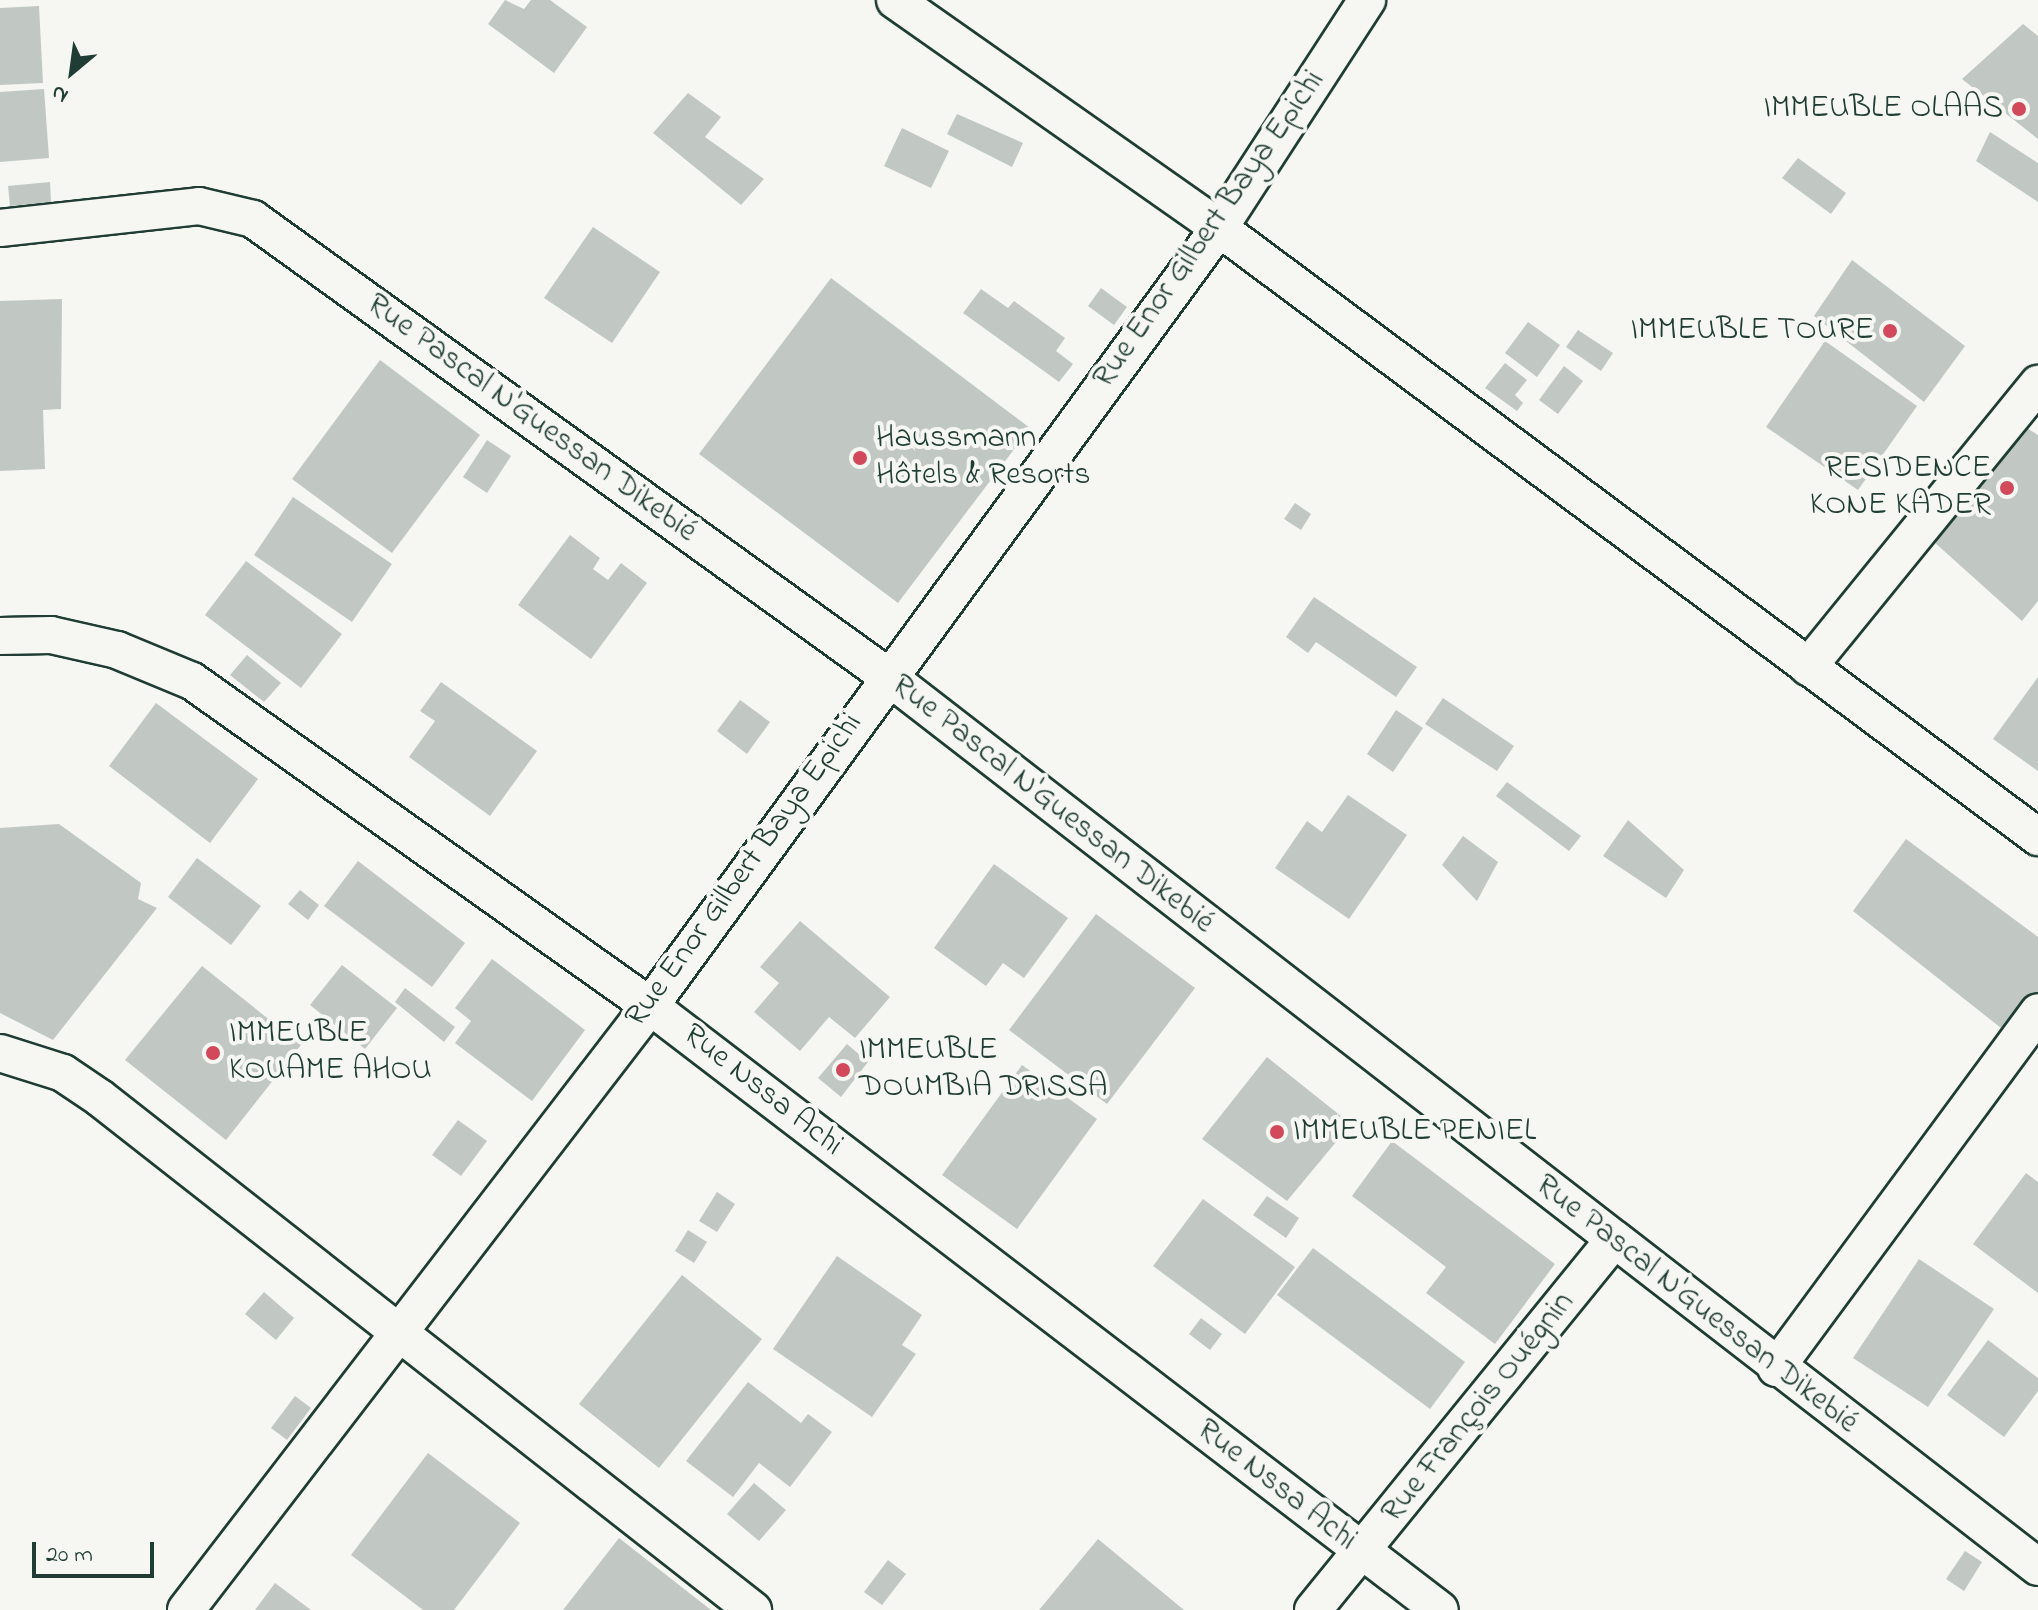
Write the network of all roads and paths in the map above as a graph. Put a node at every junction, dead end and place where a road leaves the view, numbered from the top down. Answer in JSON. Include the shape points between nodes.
{"nodes":[{"id":1,"x":895,"y":0,"type":"edge"},
{"id":2,"x":1367,"y":0,"type":"edge"},
{"id":3,"x":0,"y":228,"type":"edge"},
{"id":4,"x":1219,"y":228,"type":"junction"},
{"id":5,"x":2038,"y":384,"type":"edge"},
{"id":6,"x":0,"y":636,"type":"edge"},
{"id":7,"x":1808,"y":667,"type":"junction"},
{"id":8,"x":886,"y":675,"type":"junction"},
{"id":9,"x":2038,"y":837,"type":"edge"},
{"id":10,"x":650,"y":1006,"type":"junction"},
{"id":11,"x":2038,"y":1012,"type":"edge"},
{"id":12,"x":0,"y":1053,"type":"edge"},
{"id":13,"x":1613,"y":1241,"type":"junction"},
{"id":14,"x":395,"y":1331,"type":"junction"},
{"id":15,"x":1776,"y":1368,"type":"junction"},
{"id":16,"x":1362,"y":1553,"type":"junction"},
{"id":17,"x":2035,"y":1556,"type":"edge"},
{"id":18,"x":186,"y":1610,"type":"edge"},
{"id":19,"x":753,"y":1610,"type":"edge"},
{"id":20,"x":1313,"y":1610,"type":"edge"},
{"id":21,"x":1440,"y":1610,"type":"edge"}],
"edges":[{"from":1,"to":4,"type":"street"},
{"from":2,"to":4,"type":"street","name":"Rue Enor Gilbert Baya Epichi"},
{"from":3,"to":8,"type":"street","name":"Rue Pascal N'Guessan Dikebié","via":[[199,206],[253,219]]},
{"from":4,"to":7,"type":"street"},
{"from":4,"to":8,"type":"street","name":"Rue Enor Gilbert Baya Epichi"},
{"from":5,"to":7,"type":"street"},
{"from":6,"to":10,"type":"street","name":"Rue Nssa Achi","via":[[51,635],[117,650],[192,681]]},
{"from":7,"to":9,"type":"street"},
{"from":8,"to":10,"type":"street","name":"Rue Enor Gilbert Baya Epichi"},
{"from":8,"to":13,"type":"street","name":"Rue Pascal N'Guessan Dikebié"},
{"from":10,"to":14,"type":"street","name":"Rue Enor Gilbert Baya Epichi"},
{"from":10,"to":16,"type":"street","name":"Rue Nssa Achi"},
{"from":11,"to":15,"type":"street"},
{"from":12,"to":14,"type":"street","via":[[63,1073],[100,1098]]},
{"from":13,"to":15,"type":"street","name":"Rue Pascal N'Guessan Dikebié"},
{"from":13,"to":16,"type":"street","name":"Rue François Ouégnin"},
{"from":14,"to":18,"type":"street","name":"Rue Enor Gilbert Baya Epichi"},
{"from":14,"to":19,"type":"street"},
{"from":15,"to":17,"type":"street","name":"Rue Pascal N'Guessan Dikebié"},
{"from":16,"to":20,"type":"street","name":"Rue François Ouégnin"},
{"from":16,"to":21,"type":"street","name":"Rue Nssa Achi"}]}
